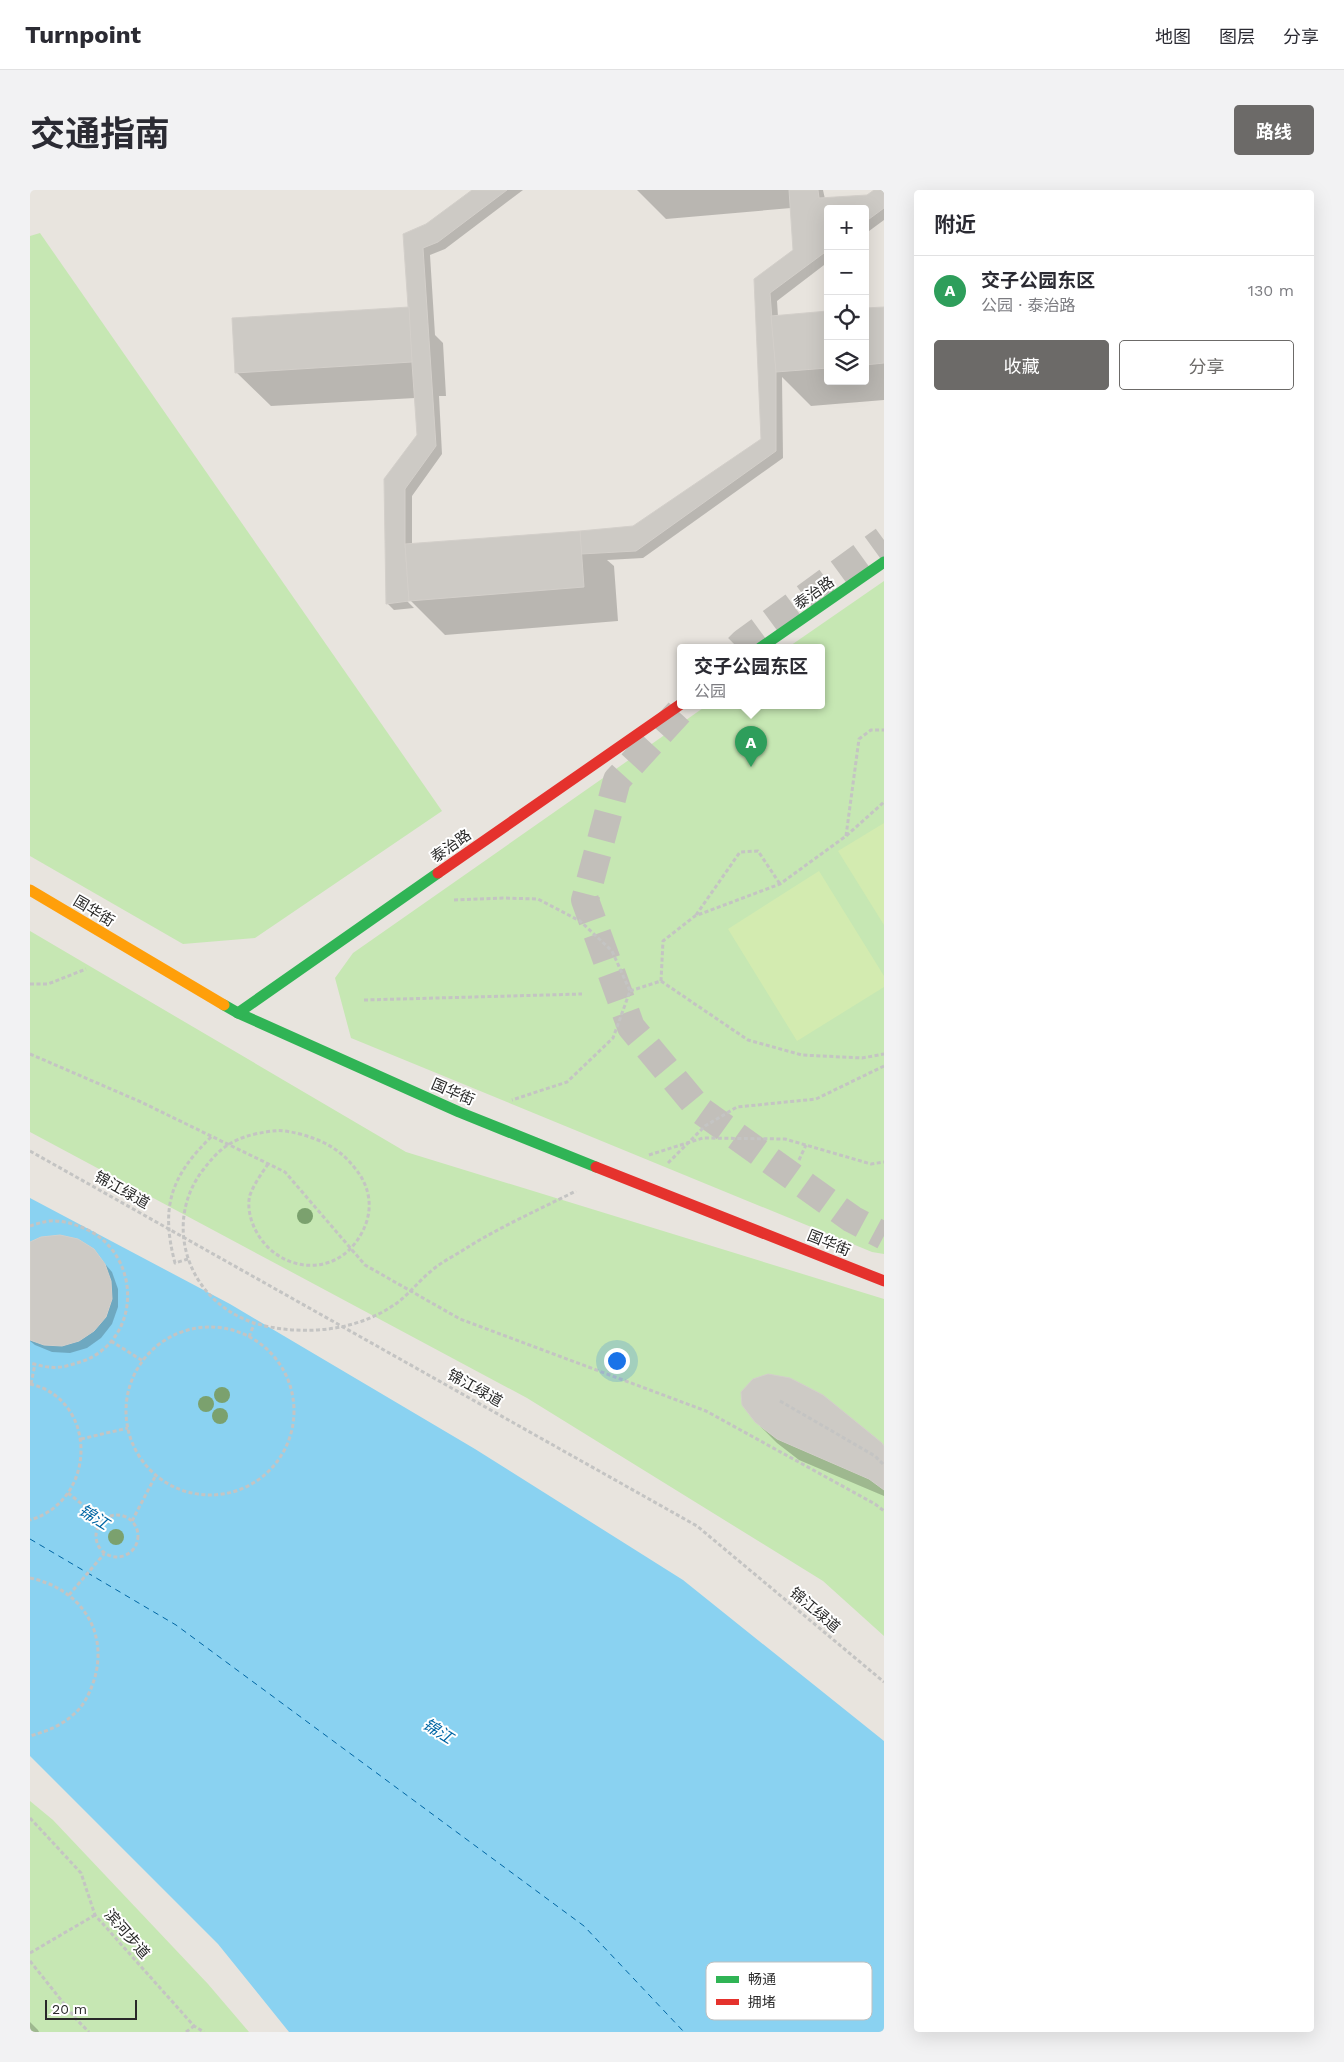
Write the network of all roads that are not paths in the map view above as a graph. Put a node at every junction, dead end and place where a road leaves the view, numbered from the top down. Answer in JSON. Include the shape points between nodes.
{"nodes":[{"id":1,"x":884,"y":562,"type":"edge"},
{"id":2,"x":766,"y":644,"type":"edge"},
{"id":3,"x":677,"y":707,"type":"edge"},
{"id":4,"x":30,"y":890,"type":"edge"},
{"id":5,"x":238,"y":1013,"type":"junction"},
{"id":6,"x":884,"y":1281,"type":"edge"}],
"edges":[{"from":1,"to":2,"type":"street","name":"泰治路"},
{"from":3,"to":5,"type":"street","name":"泰治路"},
{"from":4,"to":5,"type":"street","name":"国华街"},
{"from":5,"to":6,"type":"street","name":"国华街","via":[[459,1112]]}]}
